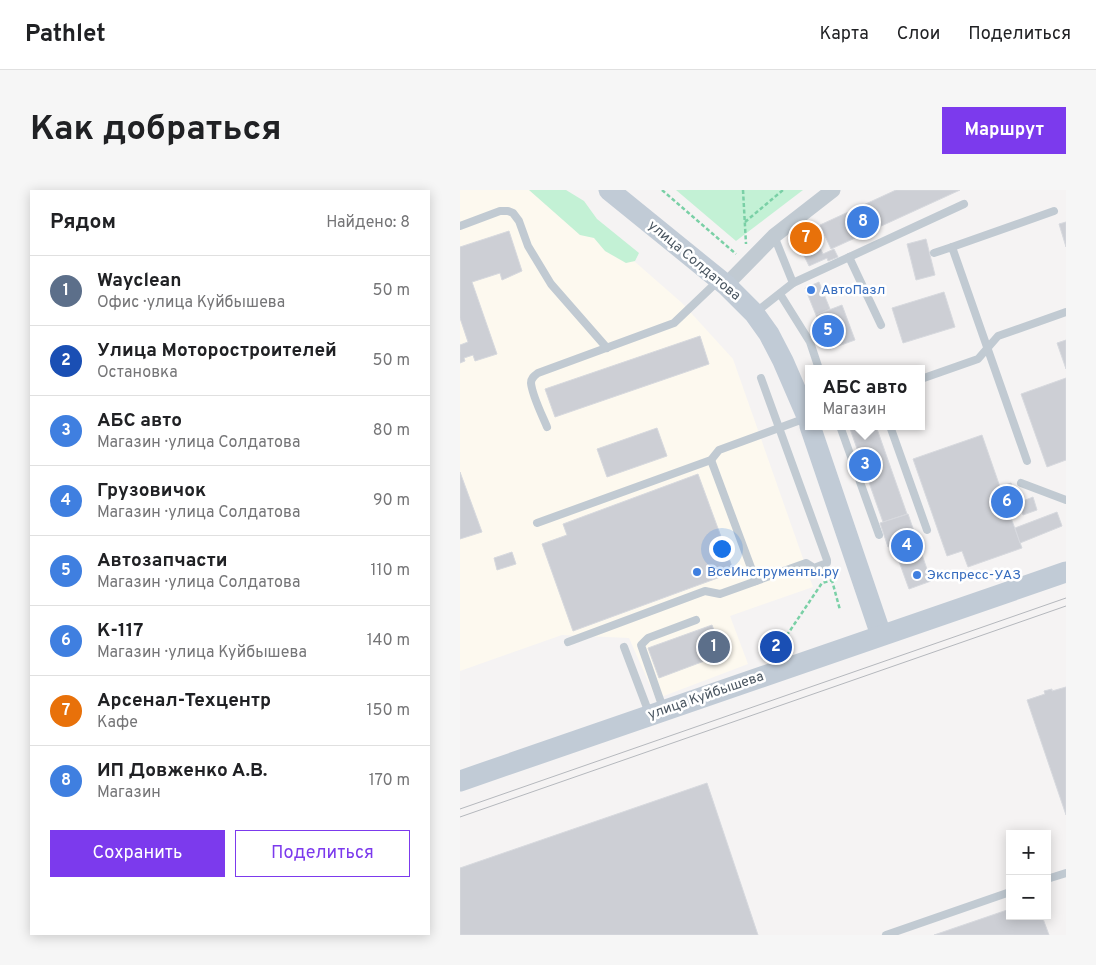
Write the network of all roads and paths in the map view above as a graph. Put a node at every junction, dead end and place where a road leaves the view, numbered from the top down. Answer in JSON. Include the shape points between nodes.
{"nodes":[{"id":1,"x":609,"y":190,"type":"edge"},
{"id":2,"x":662,"y":190,"type":"edge"},
{"id":3,"x":744,"y":190,"type":"edge"},
{"id":4,"x":783,"y":190,"type":"edge"},
{"id":5,"x":833,"y":190,"type":"edge"},
{"id":6,"x":964,"y":204,"type":"dead end"},
{"id":7,"x":1054,"y":212,"type":"dead end"},
{"id":8,"x":745,"y":222,"type":"junction"},
{"id":9,"x":460,"y":226,"type":"edge"},
{"id":10,"x":774,"y":236,"type":"junction"},
{"id":11,"x":952,"y":247,"type":"junction"},
{"id":12,"x":934,"y":253,"type":"dead end"},
{"id":13,"x":849,"y":257,"type":"junction"},
{"id":14,"x":747,"y":263,"type":"junction"},
{"id":15,"x":723,"y":282,"type":"junction"},
{"id":16,"x":793,"y":283,"type":"junction"},
{"id":17,"x":780,"y":294,"type":"junction"},
{"id":18,"x":1066,"y":312,"type":"edge"},
{"id":19,"x":754,"y":313,"type":"junction"},
{"id":20,"x":881,"y":325,"type":"dead end"},
{"id":21,"x":607,"y":348,"type":"junction"},
{"id":22,"x":987,"y":348,"type":"junction"},
{"id":23,"x":819,"y":365,"type":"edge"},
{"id":24,"x":761,"y":378,"type":"dead end"},
{"id":25,"x":925,"y":378,"type":"edge"},
{"id":26,"x":805,"y":411,"type":"edge"},
{"id":27,"x":805,"y":421,"type":"edge"},
{"id":28,"x":547,"y":427,"type":"dead end"},
{"id":29,"x":779,"y":428,"type":"junction"},
{"id":30,"x":812,"y":430,"type":"edge"},
{"id":31,"x":841,"y":430,"type":"edge"},
{"id":32,"x":891,"y":430,"type":"edge"},
{"id":33,"x":711,"y":460,"type":"junction"},
{"id":34,"x":1027,"y":461,"type":"dead end"},
{"id":35,"x":1021,"y":483,"type":"dead end"},
{"id":36,"x":1066,"y":500,"type":"edge"},
{"id":37,"x":537,"y":524,"type":"dead end"},
{"id":38,"x":927,"y":530,"type":"dead end"},
{"id":39,"x":879,"y":535,"type":"dead end"},
{"id":40,"x":826,"y":563,"type":"junction"},
{"id":41,"x":1066,"y":572,"type":"edge"},
{"id":42,"x":832,"y":580,"type":"junction"},
{"id":43,"x":756,"y":581,"type":"junction"},
{"id":44,"x":840,"y":610,"type":"dead end"},
{"id":45,"x":696,"y":620,"type":"dead end"},
{"id":46,"x":881,"y":635,"type":"junction"},
{"id":47,"x":783,"y":641,"type":"dead end"},
{"id":48,"x":568,"y":642,"type":"dead end"},
{"id":49,"x":624,"y":647,"type":"dead end"},
{"id":50,"x":656,"y":713,"type":"junction"},
{"id":51,"x":460,"y":781,"type":"edge"},
{"id":52,"x":1066,"y":873,"type":"edge"},
{"id":53,"x":1051,"y":878,"type":"edge"},
{"id":54,"x":1006,"y":893,"type":"edge"},
{"id":55,"x":886,"y":935,"type":"edge"}],
"edges":[{"from":1,"to":15,"type":"main road","name":"улица Солдатова"},
{"from":2,"to":14,"type":"path"},
{"from":3,"to":8,"type":"path"},
{"from":4,"to":8,"type":"path"},
{"from":5,"to":10,"type":"street"},
{"from":6,"to":13,"type":"lane"},
{"from":7,"to":11,"type":"lane"},
{"from":8,"to":14,"type":"path"},
{"from":9,"to":21,"type":"lane","via":[[500,211],[513,213],[551,284]]},
{"from":10,"to":14,"type":"street"},
{"from":10,"to":16,"type":"lane"},
{"from":11,"to":12,"type":"lane"},
{"from":11,"to":22,"type":"lane"},
{"from":13,"to":16,"type":"lane"},
{"from":13,"to":20,"type":"lane"},
{"from":14,"to":15,"type":"street"},
{"from":15,"to":19,"type":"main road","name":"улица Солдатова"},
{"from":15,"to":21,"type":"lane","via":[[674,323]]},
{"from":16,"to":17,"type":"lane"},
{"from":17,"to":19,"type":"lane"},
{"from":17,"to":23,"type":"lane","via":[[810,342]]},
{"from":18,"to":22,"type":"lane","via":[[998,336]]},
{"from":19,"to":26,"type":"main road","name":"улица Солдатова","via":[[769,334]]},
{"from":21,"to":28,"type":"lane","via":[[533,376],[533,389]]},
{"from":22,"to":25,"type":"lane","via":[[978,359]]},
{"from":22,"to":34,"type":"lane"},
{"from":24,"to":29,"type":"lane"},
{"from":27,"to":29,"type":"lane"},
{"from":29,"to":33,"type":"lane","via":[[719,450]]},
{"from":29,"to":40,"type":"lane"},
{"from":30,"to":46,"type":"main road","name":"улица Солдатова"},
{"from":31,"to":39,"type":"lane"},
{"from":32,"to":38,"type":"lane"},
{"from":33,"to":37,"type":"lane"},
{"from":33,"to":43,"type":"lane"},
{"from":35,"to":36,"type":"lane"},
{"from":40,"to":42,"type":"path"},
{"from":40,"to":43,"type":"lane","via":[[814,568],[806,563]]},
{"from":41,"to":46,"type":"main road","name":"улица Куйбышева"},
{"from":42,"to":44,"type":"path"},
{"from":42,"to":47,"type":"path","via":[[822,583]]},
{"from":43,"to":48,"type":"lane","via":[[720,594],[705,591]]},
{"from":45,"to":50,"type":"lane","via":[[648,638],[641,645]]},
{"from":46,"to":50,"type":"main road","name":"улица Куйбышева"},
{"from":49,"to":50,"type":"lane"},
{"from":50,"to":51,"type":"main road","name":"улица Куйбышева"},
{"from":52,"to":53,"type":"lane"},
{"from":54,"to":55,"type":"lane"}]}
